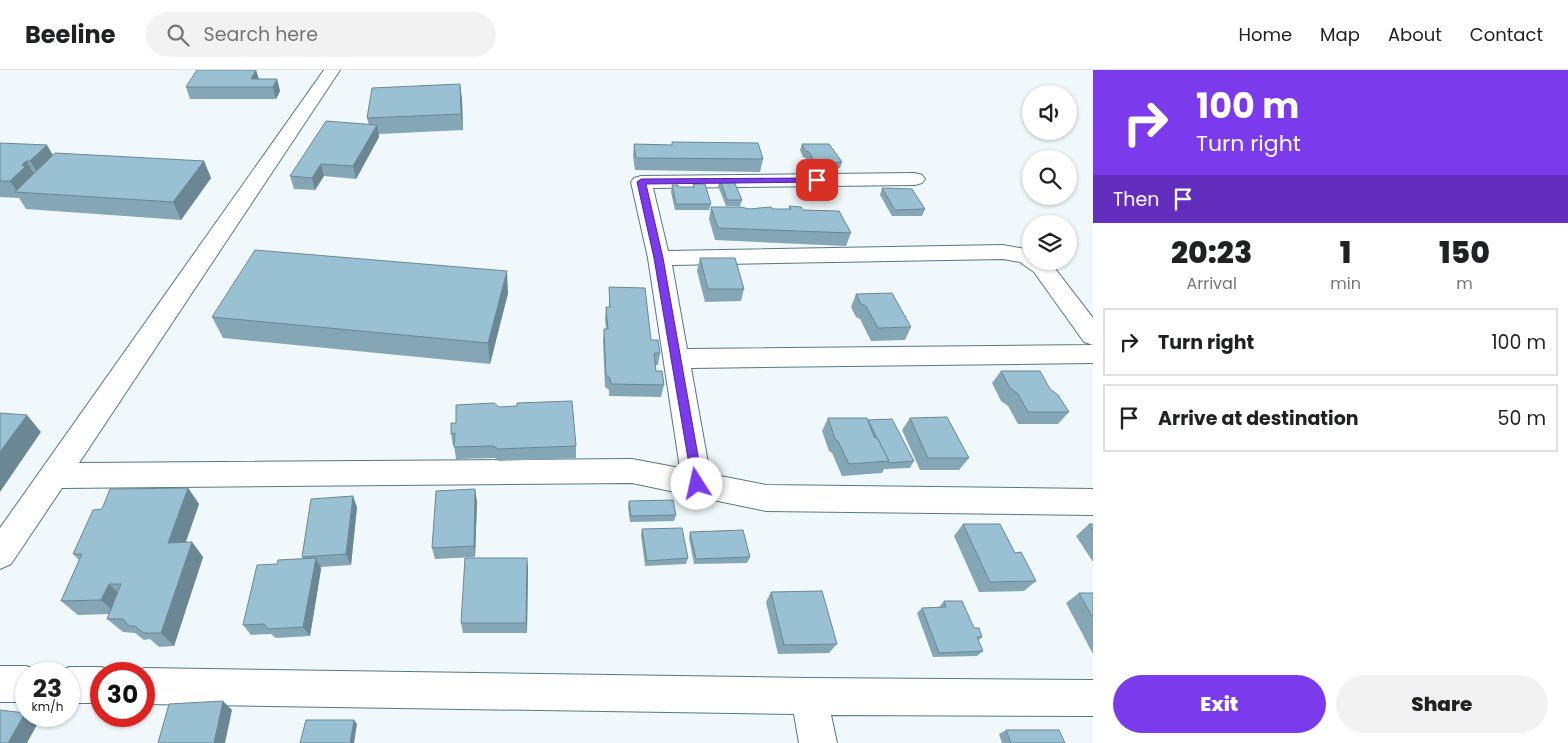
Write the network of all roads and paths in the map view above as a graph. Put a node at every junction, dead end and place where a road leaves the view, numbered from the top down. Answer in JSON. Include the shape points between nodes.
{"nodes":[{"id":1,"x":332,"y":70,"type":"edge"},
{"id":2,"x":915,"y":179,"type":"dead end"},
{"id":3,"x":1022,"y":255,"type":"edge"},
{"id":4,"x":659,"y":258,"type":"junction"},
{"id":5,"x":1044,"y":270,"type":"edge"},
{"id":6,"x":1093,"y":336,"type":"edge"},
{"id":7,"x":1093,"y":354,"type":"edge"},
{"id":8,"x":676,"y":359,"type":"junction"},
{"id":9,"x":52,"y":476,"type":"junction"},
{"id":10,"x":697,"y":484,"type":"junction"},
{"id":11,"x":1093,"y":502,"type":"edge"},
{"id":12,"x":0,"y":554,"type":"edge"},
{"id":13,"x":0,"y":684,"type":"edge"},
{"id":14,"x":15,"y":684,"type":"edge"},
{"id":15,"x":155,"y":686,"type":"edge"},
{"id":16,"x":808,"y":696,"type":"junction"},
{"id":17,"x":1093,"y":698,"type":"edge"},
{"id":18,"x":818,"y":743,"type":"edge"}],
"edges":[{"from":1,"to":9,"type":"street"},
{"from":2,"to":4,"type":"street","via":[[641,182]]},
{"from":3,"to":4,"type":"street","via":[[1003,252]]},
{"from":4,"to":8,"type":"street"},
{"from":5,"to":6,"type":"street"},
{"from":7,"to":8,"type":"street"},
{"from":8,"to":10,"type":"street"},
{"from":9,"to":10,"type":"street","via":[[632,471]]},
{"from":9,"to":12,"type":"street"},
{"from":10,"to":11,"type":"street","via":[[766,498]]},
{"from":13,"to":14,"type":"street"},
{"from":15,"to":16,"type":"street"},
{"from":16,"to":17,"type":"street"},
{"from":16,"to":18,"type":"street"}]}
